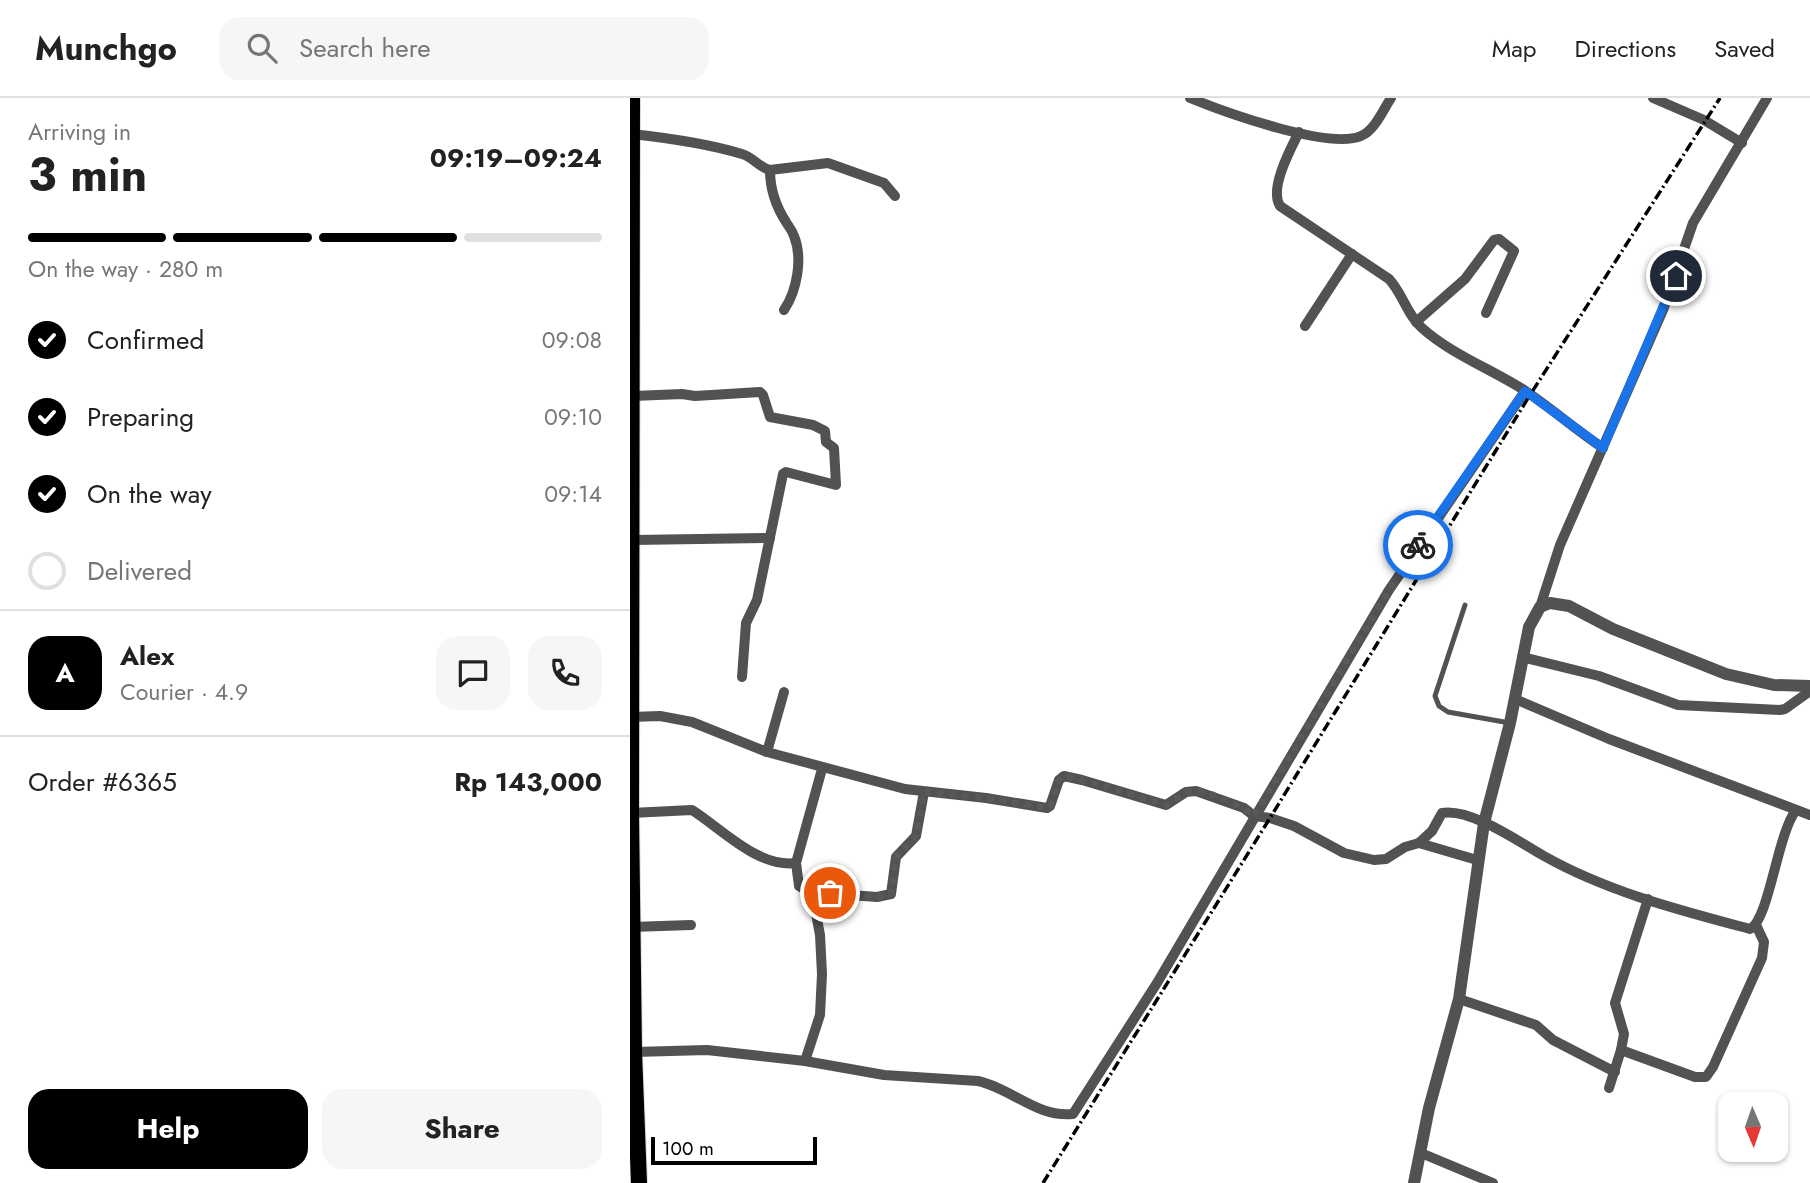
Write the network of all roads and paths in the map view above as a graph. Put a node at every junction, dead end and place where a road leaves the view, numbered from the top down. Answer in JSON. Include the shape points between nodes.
{"nodes":[{"id":1,"x":632,"y":98,"type":"edge"},
{"id":2,"x":1190,"y":98,"type":"edge"},
{"id":3,"x":1391,"y":98,"type":"edge"},
{"id":4,"x":1653,"y":98,"type":"edge"},
{"id":5,"x":1767,"y":98,"type":"edge"},
{"id":6,"x":1299,"y":132,"type":"junction"},
{"id":7,"x":632,"y":134,"type":"edge"},
{"id":8,"x":1742,"y":143,"type":"junction"},
{"id":9,"x":770,"y":170,"type":"junction"},
{"id":10,"x":895,"y":195,"type":"dead end"},
{"id":11,"x":1352,"y":254,"type":"junction"},
{"id":12,"x":784,"y":310,"type":"dead end"},
{"id":13,"x":1486,"y":313,"type":"dead end"},
{"id":14,"x":1416,"y":322,"type":"junction"},
{"id":15,"x":1305,"y":326,"type":"dead end"},
{"id":16,"x":1525,"y":391,"type":"junction"},
{"id":17,"x":633,"y":396,"type":"junction"},
{"id":18,"x":1603,"y":448,"type":"junction"},
{"id":19,"x":770,"y":538,"type":"junction"},
{"id":20,"x":633,"y":540,"type":"junction"},
{"id":21,"x":631,"y":591,"type":"edge"},
{"id":22,"x":1465,"y":605,"type":"dead end"},
{"id":23,"x":1541,"y":607,"type":"junction"},
{"id":24,"x":631,"y":646,"type":"edge"},
{"id":25,"x":1522,"y":657,"type":"junction"},
{"id":26,"x":631,"y":665,"type":"edge"},
{"id":27,"x":742,"y":677,"type":"dead end"},
{"id":28,"x":1810,"y":688,"type":"edge"},
{"id":29,"x":784,"y":692,"type":"dead end"},
{"id":30,"x":1515,"y":699,"type":"junction"},
{"id":31,"x":632,"y":716,"type":"edge"},
{"id":32,"x":1510,"y":723,"type":"junction"},
{"id":33,"x":767,"y":752,"type":"junction"},
{"id":34,"x":822,"y":769,"type":"junction"},
{"id":35,"x":924,"y":792,"type":"junction"},
{"id":36,"x":1796,"y":810,"type":"junction"},
{"id":37,"x":631,"y":813,"type":"edge"},
{"id":38,"x":1810,"y":815,"type":"edge"},
{"id":39,"x":1254,"y":816,"type":"junction"},
{"id":40,"x":1484,"y":823,"type":"junction"},
{"id":41,"x":1419,"y":843,"type":"junction"},
{"id":42,"x":631,"y":854,"type":"edge"},
{"id":43,"x":1477,"y":860,"type":"junction"},
{"id":44,"x":796,"y":863,"type":"junction"},
{"id":45,"x":809,"y":892,"type":"junction"},
{"id":46,"x":1648,"y":899,"type":"junction"},
{"id":47,"x":691,"y":925,"type":"dead end"},
{"id":48,"x":1756,"y":925,"type":"junction"},
{"id":49,"x":632,"y":927,"type":"junction"},
{"id":50,"x":1459,"y":999,"type":"junction"},
{"id":51,"x":632,"y":1001,"type":"edge"},
{"id":52,"x":1621,"y":1050,"type":"junction"},
{"id":53,"x":634,"y":1052,"type":"junction"},
{"id":54,"x":805,"y":1061,"type":"junction"},
{"id":55,"x":1615,"y":1072,"type":"junction"},
{"id":56,"x":1609,"y":1088,"type":"dead end"},
{"id":57,"x":1421,"y":1153,"type":"junction"},
{"id":58,"x":639,"y":1183,"type":"edge"},
{"id":59,"x":1414,"y":1183,"type":"edge"},
{"id":60,"x":1493,"y":1183,"type":"edge"}],
"edges":[{"from":1,"to":7,"type":"highway"},
{"from":2,"to":6,"type":"street"},
{"from":3,"to":6,"type":"street","via":[[1371,129],[1361,136],[1329,138]]},
{"from":4,"to":8,"type":"street"},
{"from":5,"to":8,"type":"street"},
{"from":6,"to":11,"type":"street","via":[[1279,179],[1276,200]]},
{"from":7,"to":9,"type":"street","via":[[744,154]]},
{"from":7,"to":17,"type":"highway"},
{"from":8,"to":18,"type":"street","via":[[1693,223],[1663,310]]},
{"from":9,"to":10,"type":"street","via":[[828,163],[884,183]]},
{"from":9,"to":12,"type":"street","via":[[770,186],[797,247],[795,288]]},
{"from":11,"to":14,"type":"street","via":[[1390,279]]},
{"from":11,"to":15,"type":"street"},
{"from":13,"to":14,"type":"street","via":[[1514,251],[1499,239],[1465,279]]},
{"from":14,"to":16,"type":"street","via":[[1456,352]]},
{"from":16,"to":18,"type":"street"},
{"from":16,"to":39,"type":"street","via":[[1389,590]]},
{"from":17,"to":19,"type":"street","via":[[760,392],[770,417],[825,431],[826,442],[834,448],[837,485],[783,473]]},
{"from":17,"to":20,"type":"highway"},
{"from":18,"to":23,"type":"street","via":[[1560,545]]},
{"from":19,"to":20,"type":"street"},
{"from":19,"to":27,"type":"street","via":[[757,600],[746,624]]},
{"from":20,"to":21,"type":"highway"},
{"from":21,"to":24,"type":"highway"},
{"from":22,"to":32,"type":"lane","via":[[1435,696],[1448,712]]},
{"from":23,"to":25,"type":"street","via":[[1529,627]]},
{"from":23,"to":28,"type":"street","via":[[1550,603],[1569,606],[1613,629],[1726,674]]},
{"from":24,"to":26,"type":"highway"},
{"from":25,"to":28,"type":"street","via":[[1599,676],[1678,705],[1780,710]]},
{"from":25,"to":30,"type":"street"},
{"from":26,"to":31,"type":"highway"},
{"from":29,"to":33,"type":"street"},
{"from":30,"to":32,"type":"street"},
{"from":30,"to":36,"type":"street"},
{"from":31,"to":33,"type":"street","via":[[692,722]]},
{"from":31,"to":37,"type":"highway"},
{"from":32,"to":40,"type":"street"},
{"from":33,"to":34,"type":"street"},
{"from":34,"to":35,"type":"street"},
{"from":34,"to":44,"type":"street"},
{"from":35,"to":39,"type":"street","via":[[1047,808],[1064,776],[1166,805],[1196,791]]},
{"from":35,"to":45,"type":"street","via":[[916,836],[896,857],[891,894]]},
{"from":36,"to":38,"type":"street"},
{"from":36,"to":48,"type":"street","via":[[1784,833]]},
{"from":37,"to":42,"type":"highway"},
{"from":37,"to":44,"type":"street","via":[[692,810],[767,860]]},
{"from":39,"to":41,"type":"street","via":[[1294,826],[1344,853],[1368,859],[1386,859]]},
{"from":39,"to":54,"type":"street","via":[[1157,983],[1073,1114],[1038,1109],[978,1081],[884,1074]]},
{"from":40,"to":41,"type":"street","via":[[1442,813]]},
{"from":40,"to":43,"type":"street"},
{"from":40,"to":46,"type":"street","via":[[1583,877]]},
{"from":41,"to":43,"type":"street"},
{"from":42,"to":49,"type":"highway"},
{"from":43,"to":50,"type":"street"},
{"from":44,"to":45,"type":"street","via":[[798,885]]},
{"from":45,"to":54,"type":"street","via":[[820,935],[822,993],[819,1022]]},
{"from":46,"to":48,"type":"street","via":[[1750,929]]},
{"from":46,"to":52,"type":"street","via":[[1615,1003],[1624,1034]]},
{"from":47,"to":49,"type":"street"},
{"from":48,"to":52,"type":"street","via":[[1764,942],[1762,958],[1706,1077],[1684,1074]]},
{"from":49,"to":51,"type":"highway"},
{"from":50,"to":55,"type":"street","via":[[1536,1025],[1553,1040]]},
{"from":50,"to":57,"type":"street"},
{"from":51,"to":53,"type":"highway"},
{"from":52,"to":55,"type":"street"},
{"from":53,"to":54,"type":"street","via":[[707,1050]]},
{"from":53,"to":58,"type":"highway"},
{"from":55,"to":56,"type":"street"},
{"from":57,"to":59,"type":"street"},
{"from":57,"to":60,"type":"street"}]}
